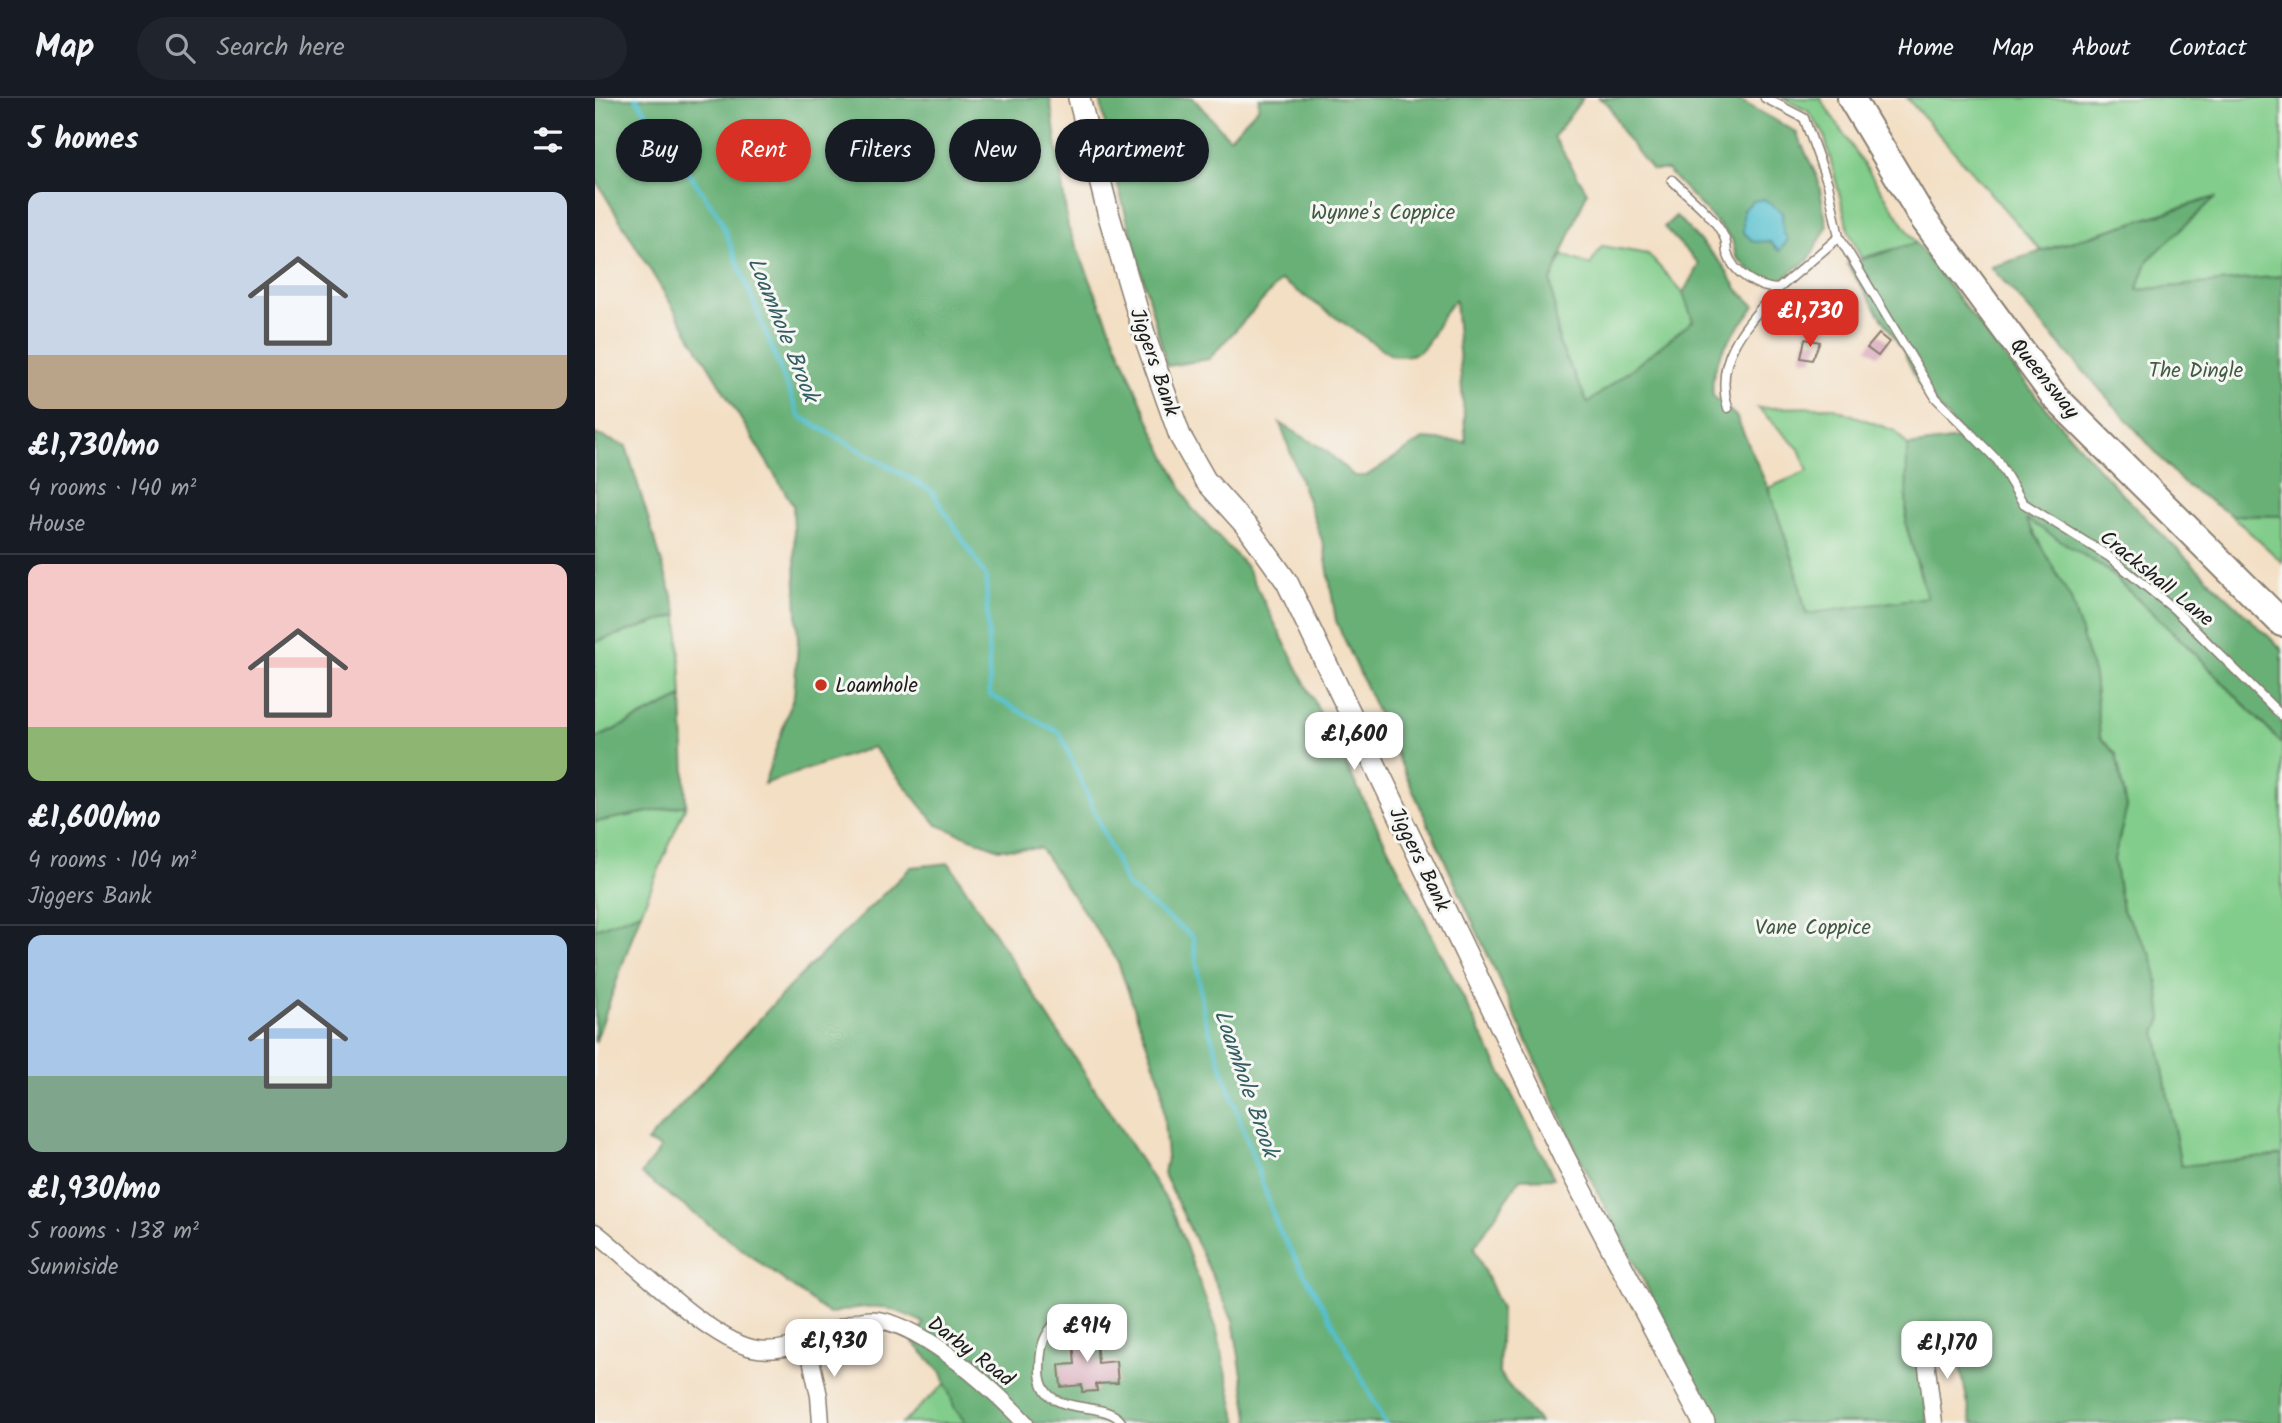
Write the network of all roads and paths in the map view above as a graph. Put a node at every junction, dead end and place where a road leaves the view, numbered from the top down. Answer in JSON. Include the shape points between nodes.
{"nodes":[{"id":1,"x":1079,"y":98,"type":"edge"},
{"id":2,"x":1765,"y":98,"type":"edge"},
{"id":3,"x":1851,"y":98,"type":"edge"},
{"id":4,"x":1672,"y":180,"type":"dead end"},
{"id":5,"x":1839,"y":237,"type":"junction"},
{"id":6,"x":1778,"y":289,"type":"junction"},
{"id":7,"x":1728,"y":408,"type":"dead end"},
{"id":8,"x":2282,"y":623,"type":"edge"},
{"id":9,"x":2282,"y":716,"type":"edge"},
{"id":10,"x":595,"y":1232,"type":"edge"},
{"id":11,"x":1080,"y":1311,"type":"dead end"},
{"id":12,"x":807,"y":1341,"type":"junction"},
{"id":13,"x":1924,"y":1345,"type":"dead end"},
{"id":14,"x":821,"y":1423,"type":"edge"},
{"id":15,"x":1025,"y":1423,"type":"edge"},
{"id":16,"x":1122,"y":1423,"type":"edge"},
{"id":17,"x":1704,"y":1423,"type":"edge"},
{"id":18,"x":1934,"y":1423,"type":"edge"}],
"edges":[{"from":1,"to":17,"type":"street","name":"Jiggers Bank","via":[[1112,228],[1180,436],[1205,480],[1249,528],[1287,582],[1564,1157]]},
{"from":2,"to":5,"type":"lane","name":"Crackshall Lane","via":[[1804,118],[1828,184]]},
{"from":3,"to":8,"type":"main road","name":"Queensway","via":[[1923,218],[2055,397]]},
{"from":4,"to":6,"type":"lane","via":[[1725,237],[1728,255],[1742,274],[1763,288]]},
{"from":5,"to":6,"type":"lane"},
{"from":5,"to":9,"type":"lane","name":"Crackshall Lane","via":[[1936,398],[1998,461],[2023,503],[2108,556],[2174,609]]},
{"from":6,"to":7,"type":"lane","via":[[1737,336],[1725,374]]},
{"from":10,"to":12,"type":"street","name":"Darby Road","via":[[710,1328],[752,1348],[777,1350]]},
{"from":11,"to":16,"type":"lane","via":[[1056,1321],[1049,1330],[1043,1341],[1040,1377],[1062,1402],[1111,1413]]},
{"from":12,"to":14,"type":"street"},
{"from":12,"to":15,"type":"street","name":"Darby Road","via":[[872,1318],[898,1324],[960,1363]]},
{"from":13,"to":18,"type":"street"}]}
